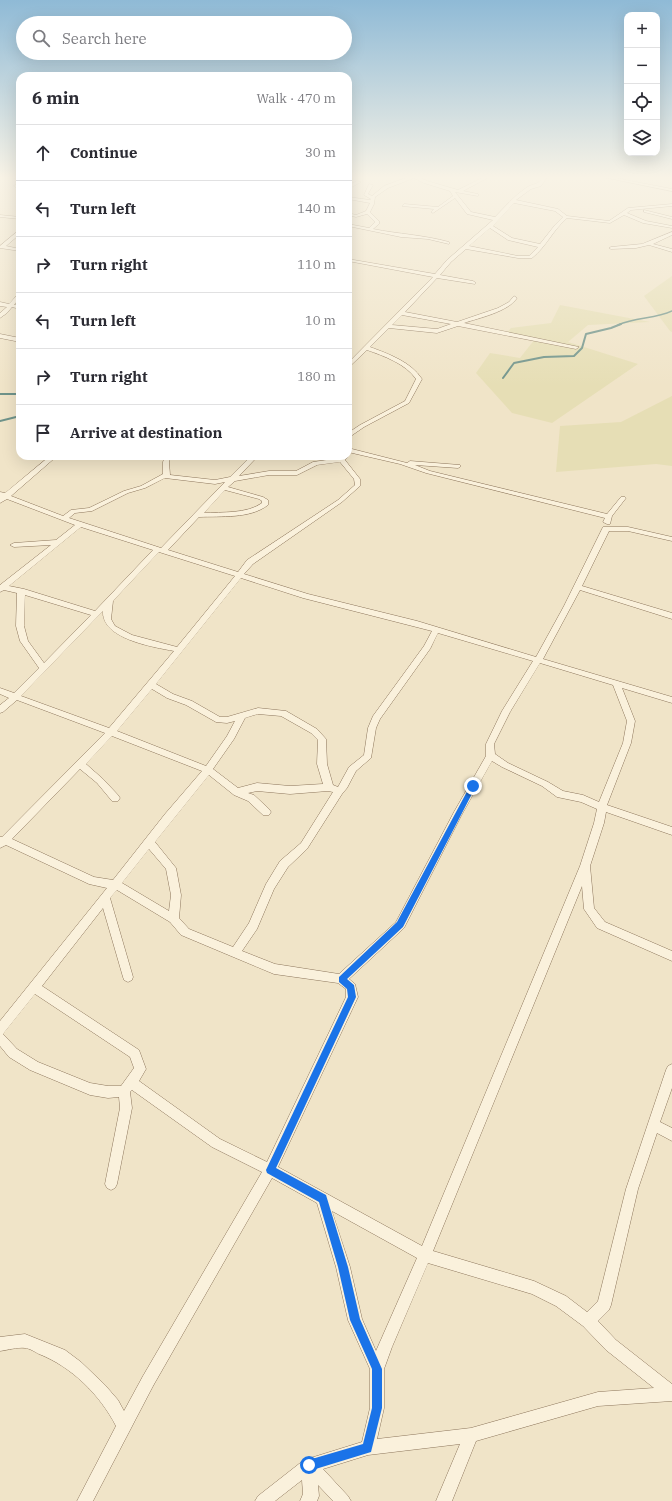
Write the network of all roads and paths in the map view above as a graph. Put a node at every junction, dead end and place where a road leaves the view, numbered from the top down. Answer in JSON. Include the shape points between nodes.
{"nodes":[{"id":1,"x":542,"y":246,"type":"edge"},
{"id":2,"x":644,"y":246,"type":"edge"},
{"id":3,"x":656,"y":246,"type":"edge"},
{"id":4,"x":1,"y":247,"type":"edge"},
{"id":5,"x":465,"y":247,"type":"joint"},
{"id":6,"x":611,"y":248,"type":"dead end"},
{"id":7,"x":16,"y":249,"type":"edge"},
{"id":8,"x":672,"y":251,"type":"edge"},
{"id":9,"x":352,"y":261,"type":"edge"},
{"id":10,"x":436,"y":276,"type":"junction"},
{"id":11,"x":473,"y":283,"type":"dead end"},
{"id":12,"x":514,"y":298,"type":"dead end"},
{"id":13,"x":16,"y":299,"type":"edge"},
{"id":14,"x":0,"y":304,"type":"edge"},
{"id":15,"x":10,"y":306,"type":"junction"},
{"id":16,"x":16,"y":307,"type":"edge"},
{"id":17,"x":402,"y":313,"type":"junction"},
{"id":18,"x":0,"y":316,"type":"edge"},
{"id":19,"x":458,"y":324,"type":"junction"},
{"id":20,"x":389,"y":326,"type":"junction"},
{"id":21,"x":0,"y":336,"type":"edge"},
{"id":22,"x":16,"y":339,"type":"edge"},
{"id":23,"x":576,"y":347,"type":"dead end"},
{"id":24,"x":366,"y":348,"type":"junction"},
{"id":25,"x":352,"y":362,"type":"edge"},
{"id":26,"x":352,"y":433,"type":"edge"},
{"id":27,"x":352,"y":455,"type":"edge"},
{"id":28,"x":49,"y":460,"type":"edge"},
{"id":29,"x":166,"y":460,"type":"edge"},
{"id":30,"x":251,"y":460,"type":"edge"},
{"id":31,"x":323,"y":460,"type":"edge"},
{"id":32,"x":349,"y":460,"type":"edge"},
{"id":33,"x":402,"y":463,"type":"junction"},
{"id":34,"x":458,"y":466,"type":"dead end"},
{"id":35,"x":166,"y":476,"type":"junction"},
{"id":36,"x":234,"y":478,"type":"junction"},
{"id":37,"x":198,"y":481,"type":"junction"},
{"id":38,"x":221,"y":491,"type":"junction"},
{"id":39,"x":3,"y":495,"type":"edge"},
{"id":40,"x":623,"y":498,"type":"dead end"},
{"id":41,"x":0,"y":501,"type":"edge"},
{"id":42,"x":197,"y":515,"type":"junction"},
{"id":43,"x":609,"y":517,"type":"junction"},
{"id":44,"x":64,"y":519,"type":"junction"},
{"id":45,"x":80,"y":524,"type":"junction"},
{"id":46,"x":606,"y":529,"type":"junction"},
{"id":47,"x":672,"y":539,"type":"edge"},
{"id":48,"x":58,"y":542,"type":"junction"},
{"id":49,"x":14,"y":545,"type":"dead end"},
{"id":50,"x":160,"y":549,"type":"junction"},
{"id":51,"x":239,"y":574,"type":"junction"},
{"id":52,"x":577,"y":587,"type":"junction"},
{"id":53,"x":1,"y":588,"type":"edge"},
{"id":54,"x":21,"y":592,"type":"junction"},
{"id":55,"x":109,"y":600,"type":"junction"},
{"id":56,"x":96,"y":614,"type":"junction"},
{"id":57,"x":672,"y":616,"type":"edge"},
{"id":58,"x":436,"y":630,"type":"junction"},
{"id":59,"x":179,"y":650,"type":"junction"},
{"id":60,"x":538,"y":660,"type":"junction"},
{"id":61,"x":43,"y":668,"type":"junction"},
{"id":62,"x":616,"y":684,"type":"junction"},
{"id":63,"x":151,"y":685,"type":"junction"},
{"id":64,"x":0,"y":691,"type":"edge"},
{"id":65,"x":15,"y":698,"type":"junction"},
{"id":66,"x":672,"y":700,"type":"edge"},
{"id":67,"x":0,"y":710,"type":"edge"},
{"id":68,"x":242,"y":715,"type":"junction"},
{"id":69,"x":111,"y":732,"type":"junction"},
{"id":70,"x":491,"y":756,"type":"junction"},
{"id":71,"x":79,"y":763,"type":"junction"},
{"id":72,"x":208,"y":770,"type":"junction"},
{"id":73,"x":329,"y":787,"type":"junction"},
{"id":74,"x":236,"y":792,"type":"junction"},
{"id":75,"x":339,"y":792,"type":"junction"},
{"id":76,"x":115,"y":798,"type":"dead end"},
{"id":77,"x":602,"y":806,"type":"junction"},
{"id":78,"x":266,"y":812,"type":"dead end"},
{"id":79,"x":672,"y":831,"type":"edge"},
{"id":80,"x":1,"y":842,"type":"edge"},
{"id":81,"x":149,"y":842,"type":"junction"},
{"id":82,"x":585,"y":866,"type":"junction"},
{"id":83,"x":116,"y":885,"type":"junction"},
{"id":84,"x":105,"y":896,"type":"junction"},
{"id":85,"x":174,"y":919,"type":"junction"},
{"id":86,"x":235,"y":953,"type":"junction"},
{"id":87,"x":672,"y":956,"type":"edge"},
{"id":88,"x":128,"y":977,"type":"dead end"},
{"id":89,"x":341,"y":980,"type":"junction"},
{"id":90,"x":34,"y":987,"type":"junction"},
{"id":91,"x":0,"y":1030,"type":"edge"},
{"id":92,"x":0,"y":1038,"type":"edge"},
{"id":93,"x":672,"y":1070,"type":"edge"},
{"id":94,"x":128,"y":1087,"type":"junction"},
{"id":95,"x":653,"y":1125,"type":"junction"},
{"id":96,"x":672,"y":1134,"type":"edge"},
{"id":97,"x":270,"y":1170,"type":"junction"},
{"id":98,"x":110,"y":1184,"type":"dead end"},
{"id":99,"x":322,"y":1199,"type":"junction"},
{"id":100,"x":425,"y":1255,"type":"junction"},
{"id":101,"x":588,"y":1322,"type":"junction"},
{"id":102,"x":0,"y":1344,"type":"edge"},
{"id":103,"x":377,"y":1369,"type":"junction"},
{"id":104,"x":672,"y":1394,"type":"edge"},
{"id":105,"x":124,"y":1426,"type":"junction"},
{"id":106,"x":472,"y":1435,"type":"junction"},
{"id":107,"x":368,"y":1448,"type":"junction"},
{"id":108,"x":309,"y":1465,"type":"junction"},
{"id":109,"x":85,"y":1501,"type":"edge"},
{"id":110,"x":263,"y":1501,"type":"edge"},
{"id":111,"x":308,"y":1501,"type":"edge"},
{"id":112,"x":343,"y":1501,"type":"edge"},
{"id":113,"x":444,"y":1501,"type":"edge"}],
"edges":[{"from":1,"to":5,"type":"street","via":[[528,258]]},
{"from":2,"to":6,"type":"street"},
{"from":3,"to":8,"type":"street"},
{"from":4,"to":7,"type":"street"},
{"from":5,"to":10,"type":"street"},
{"from":9,"to":10,"type":"street"},
{"from":10,"to":11,"type":"street"},
{"from":10,"to":17,"type":"street"},
{"from":12,"to":19,"type":"street","via":[[511,303],[500,309]]},
{"from":13,"to":15,"type":"street"},
{"from":14,"to":15,"type":"street"},
{"from":15,"to":16,"type":"street"},
{"from":15,"to":18,"type":"street"},
{"from":17,"to":19,"type":"street"},
{"from":17,"to":20,"type":"street"},
{"from":19,"to":20,"type":"street","via":[[433,331]]},
{"from":19,"to":23,"type":"street"},
{"from":20,"to":24,"type":"street"},
{"from":21,"to":22,"type":"street"},
{"from":24,"to":25,"type":"street"},
{"from":24,"to":26,"type":"street","via":[[402,364],[419,379],[407,402]]},
{"from":27,"to":33,"type":"street"},
{"from":28,"to":39,"type":"street"},
{"from":29,"to":35,"type":"street"},
{"from":30,"to":36,"type":"street"},
{"from":31,"to":36,"type":"street","via":[[297,473],[271,473]]},
{"from":32,"to":51,"type":"street","via":[[358,485],[340,501],[257,556]]},
{"from":33,"to":34,"type":"street"},
{"from":33,"to":43,"type":"street","via":[[428,472]]},
{"from":35,"to":37,"type":"street"},
{"from":35,"to":44,"type":"street","via":[[90,510],[73,511]]},
{"from":36,"to":37,"type":"street","via":[[215,482]]},
{"from":36,"to":38,"type":"street"},
{"from":37,"to":38,"type":"street"},
{"from":38,"to":42,"type":"street"},
{"from":38,"to":42,"type":"street","via":[[261,498],[266,504],[250,511]]},
{"from":39,"to":41,"type":"street"},
{"from":39,"to":44,"type":"street"},
{"from":40,"to":43,"type":"street"},
{"from":42,"to":50,"type":"street"},
{"from":43,"to":46,"type":"street"},
{"from":44,"to":45,"type":"street"},
{"from":45,"to":48,"type":"street"},
{"from":45,"to":50,"type":"street"},
{"from":46,"to":47,"type":"street","via":[[628,529]]},
{"from":46,"to":52,"type":"street"},
{"from":48,"to":49,"type":"street"},
{"from":48,"to":53,"type":"street"},
{"from":50,"to":51,"type":"street"},
{"from":50,"to":55,"type":"street"},
{"from":51,"to":58,"type":"street","via":[[306,596]]},
{"from":51,"to":59,"type":"street"},
{"from":52,"to":57,"type":"street"},
{"from":52,"to":60,"type":"street"},
{"from":53,"to":54,"type":"street"},
{"from":54,"to":56,"type":"street"},
{"from":54,"to":61,"type":"street","via":[[20,626],[24,641]]},
{"from":55,"to":56,"type":"street"},
{"from":55,"to":59,"type":"street","via":[[108,622],[119,632]]},
{"from":56,"to":61,"type":"street"},
{"from":58,"to":60,"type":"street"},
{"from":58,"to":75,"type":"street","via":[[427,647],[376,718],[368,756],[352,769]]},
{"from":59,"to":63,"type":"street"},
{"from":60,"to":62,"type":"street"},
{"from":60,"to":70,"type":"street","via":[[506,711],[490,744]]},
{"from":61,"to":65,"type":"street"},
{"from":62,"to":66,"type":"street"},
{"from":62,"to":77,"type":"street","via":[[631,721],[627,743]]},
{"from":63,"to":68,"type":"street","via":[[219,720]]},
{"from":63,"to":69,"type":"street"},
{"from":64,"to":65,"type":"street"},
{"from":65,"to":67,"type":"street"},
{"from":65,"to":69,"type":"street"},
{"from":68,"to":72,"type":"street","via":[[232,736]]},
{"from":68,"to":73,"type":"street","via":[[264,710],[284,713],[314,731],[322,739],[322,764]]},
{"from":69,"to":71,"type":"street"},
{"from":69,"to":72,"type":"street"},
{"from":70,"to":77,"type":"street","via":[[560,794]]},
{"from":70,"to":89,"type":"street","via":[[400,925]]},
{"from":71,"to":76,"type":"street"},
{"from":71,"to":80,"type":"street"},
{"from":72,"to":74,"type":"street"},
{"from":72,"to":81,"type":"street"},
{"from":73,"to":74,"type":"street","via":[[290,790],[257,788]]},
{"from":73,"to":75,"type":"street"},
{"from":74,"to":78,"type":"street","via":[[251,798]]},
{"from":75,"to":86,"type":"street","via":[[304,846],[284,864],[270,887],[253,926]]},
{"from":77,"to":79,"type":"street"},
{"from":77,"to":82,"type":"street"},
{"from":80,"to":83,"type":"street","via":[[93,880]]},
{"from":81,"to":83,"type":"street"},
{"from":81,"to":85,"type":"street","via":[[170,868],[176,895]]},
{"from":82,"to":87,"type":"street","via":[[589,910],[601,925]]},
{"from":82,"to":100,"type":"street"},
{"from":83,"to":84,"type":"street"},
{"from":83,"to":85,"type":"street"},
{"from":84,"to":88,"type":"street"},
{"from":84,"to":90,"type":"street"},
{"from":85,"to":86,"type":"street","via":[[185,932]]},
{"from":86,"to":89,"type":"street","via":[[274,969]]},
{"from":89,"to":97,"type":"street","via":[[351,987],[352,997]]},
{"from":90,"to":91,"type":"street"},
{"from":90,"to":94,"type":"street","via":[[135,1054],[140,1069]]},
{"from":92,"to":94,"type":"street","via":[[13,1053],[34,1066],[90,1089],[108,1092]]},
{"from":93,"to":95,"type":"street"},
{"from":94,"to":97,"type":"street","via":[[216,1143]]},
{"from":94,"to":98,"type":"street"},
{"from":95,"to":96,"type":"street"},
{"from":95,"to":101,"type":"street","via":[[632,1190],[604,1305]]},
{"from":97,"to":99,"type":"street"},
{"from":97,"to":105,"type":"street"},
{"from":99,"to":100,"type":"street"},
{"from":99,"to":103,"type":"street","via":[[343,1267],[355,1320]]},
{"from":100,"to":101,"type":"street","via":[[534,1288],[561,1301]]},
{"from":100,"to":103,"type":"street"},
{"from":101,"to":104,"type":"street"},
{"from":102,"to":105,"type":"street","via":[[24,1341],[60,1355],[100,1390],[113,1405]]},
{"from":103,"to":107,"type":"street","via":[[377,1408]]},
{"from":104,"to":106,"type":"street","via":[[598,1400]]},
{"from":105,"to":109,"type":"street"},
{"from":106,"to":107,"type":"street"},
{"from":106,"to":113,"type":"street"},
{"from":107,"to":108,"type":"street"},
{"from":108,"to":110,"type":"street"},
{"from":108,"to":111,"type":"street"},
{"from":108,"to":112,"type":"street"}]}
